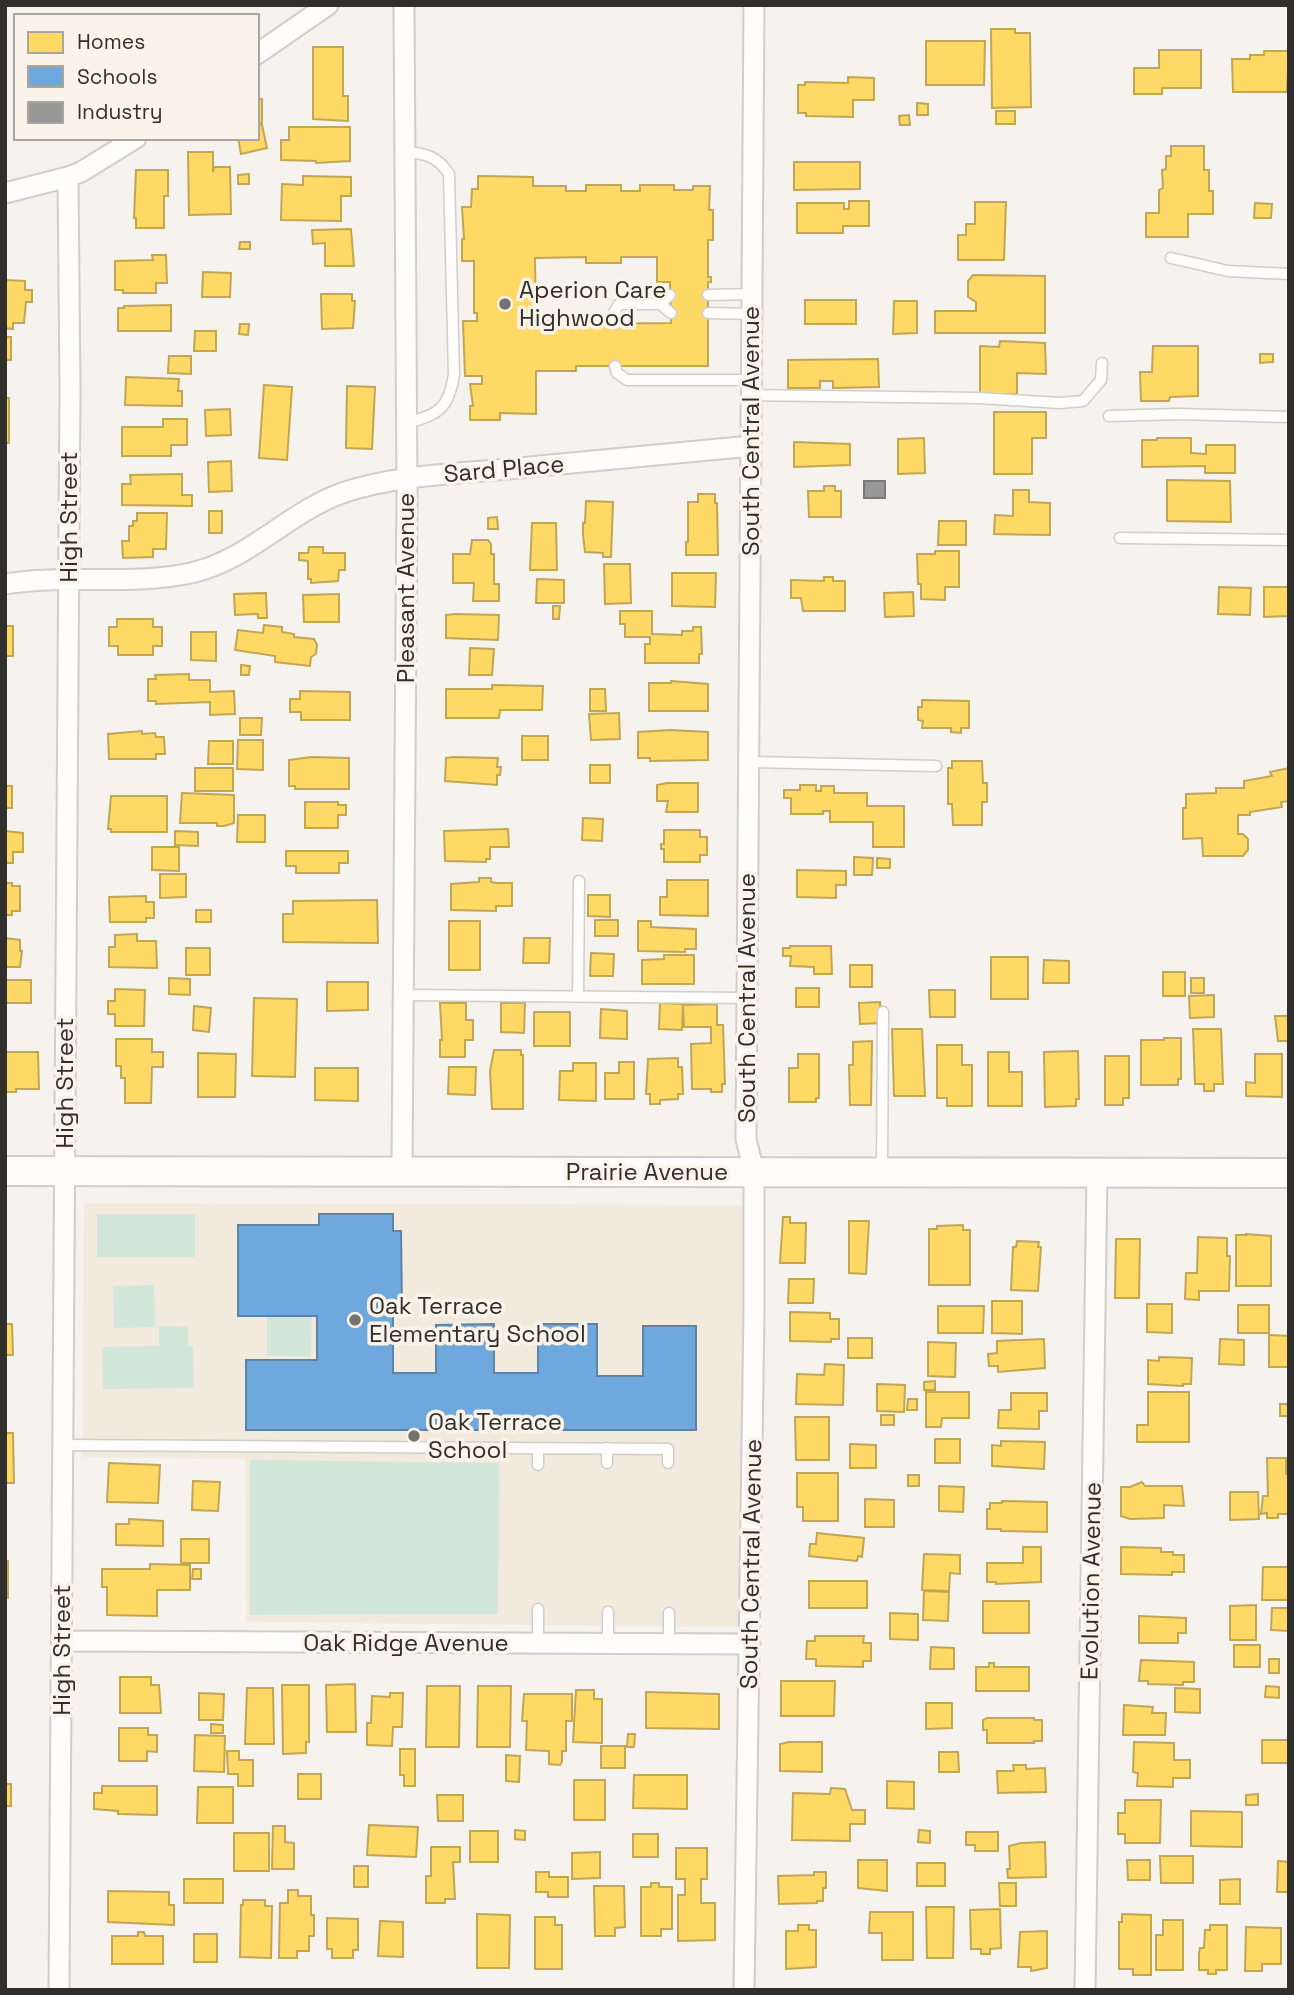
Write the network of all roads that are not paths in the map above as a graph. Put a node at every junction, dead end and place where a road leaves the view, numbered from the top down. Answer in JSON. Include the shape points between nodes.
{"nodes":[{"id":1,"x":328,"y":5,"type":"edge"},
{"id":2,"x":404,"y":5,"type":"edge"},
{"id":3,"x":754,"y":5,"type":"edge"},
{"id":4,"x":259,"y":53,"type":"edge"},
{"id":5,"x":133,"y":140,"type":"edge"},
{"id":6,"x":405,"y":152,"type":"junction"},
{"id":7,"x":68,"y":177,"type":"junction"},
{"id":8,"x":5,"y":193,"type":"edge"},
{"id":9,"x":1171,"y":258,"type":"dead end"},
{"id":10,"x":1289,"y":274,"type":"edge"},
{"id":11,"x":670,"y":295,"type":"dead end"},
{"id":12,"x":708,"y":295,"type":"dead end"},
{"id":13,"x":660,"y":304,"type":"junction"},
{"id":14,"x":752,"y":304,"type":"junction"},
{"id":15,"x":671,"y":313,"type":"dead end"},
{"id":16,"x":708,"y":313,"type":"dead end"},
{"id":17,"x":615,"y":324,"type":"dead end"},
{"id":18,"x":1102,"y":363,"type":"dead end"},
{"id":19,"x":615,"y":366,"type":"dead end"},
{"id":20,"x":751,"y":388,"type":"junction"},
{"id":21,"x":1109,"y":416,"type":"dead end"},
{"id":22,"x":1289,"y":417,"type":"edge"},
{"id":23,"x":406,"y":423,"type":"junction"},
{"id":24,"x":751,"y":446,"type":"junction"},
{"id":25,"x":407,"y":478,"type":"junction"},
{"id":26,"x":1120,"y":538,"type":"dead end"},
{"id":27,"x":1289,"y":540,"type":"edge"},
{"id":28,"x":69,"y":579,"type":"junction"},
{"id":29,"x":5,"y":583,"type":"edge"},
{"id":30,"x":749,"y":762,"type":"junction"},
{"id":31,"x":936,"y":766,"type":"dead end"},
{"id":32,"x":579,"y":881,"type":"dead end"},
{"id":33,"x":403,"y":995,"type":"junction"},
{"id":34,"x":578,"y":996,"type":"junction"},
{"id":35,"x":747,"y":998,"type":"junction"},
{"id":36,"x":883,"y":1012,"type":"dead end"},
{"id":37,"x":5,"y":1171,"type":"edge"},
{"id":38,"x":64,"y":1171,"type":"junction"},
{"id":39,"x":402,"y":1171,"type":"junction"},
{"id":40,"x":754,"y":1172,"type":"junction"},
{"id":41,"x":883,"y":1172,"type":"junction"},
{"id":42,"x":1097,"y":1173,"type":"junction"},
{"id":43,"x":1289,"y":1173,"type":"edge"},
{"id":44,"x":63,"y":1446,"type":"junction"},
{"id":45,"x":538,"y":1448,"type":"junction"},
{"id":46,"x":607,"y":1448,"type":"junction"},
{"id":47,"x":607,"y":1463,"type":"dead end"},
{"id":48,"x":668,"y":1463,"type":"dead end"},
{"id":49,"x":538,"y":1465,"type":"dead end"},
{"id":50,"x":538,"y":1609,"type":"dead end"},
{"id":51,"x":608,"y":1612,"type":"dead end"},
{"id":52,"x":669,"y":1613,"type":"dead end"},
{"id":53,"x":63,"y":1642,"type":"junction"},
{"id":54,"x":538,"y":1643,"type":"junction"},
{"id":55,"x":608,"y":1643,"type":"junction"},
{"id":56,"x":669,"y":1643,"type":"junction"},
{"id":57,"x":750,"y":1644,"type":"junction"},
{"id":58,"x":59,"y":1990,"type":"edge"},
{"id":59,"x":744,"y":1990,"type":"edge"},
{"id":60,"x":1085,"y":1990,"type":"edge"}],
"edges":[{"from":1,"to":4,"type":"street"},
{"from":2,"to":6,"type":"street","name":"Pleasant Avenue"},
{"from":3,"to":14,"type":"street","name":"South Central Avenue"},
{"from":5,"to":7,"type":"street"},
{"from":6,"to":23,"type":"street","name":"Pleasant Avenue"},
{"from":6,"to":23,"type":"lane","via":[[423,153],[441,162],[449,174],[454,374],[451,394],[442,409],[429,418]]},
{"from":7,"to":8,"type":"street"},
{"from":7,"to":28,"type":"street","name":"High Street"},
{"from":9,"to":10,"type":"lane","via":[[1228,271]]},
{"from":11,"to":13,"type":"lane"},
{"from":12,"to":14,"type":"lane"},
{"from":13,"to":15,"type":"lane"},
{"from":13,"to":17,"type":"lane","via":[[619,304]]},
{"from":14,"to":16,"type":"lane"},
{"from":14,"to":20,"type":"street","name":"South Central Avenue"},
{"from":18,"to":20,"type":"lane","via":[[1101,380],[1083,401],[1059,403]]},
{"from":19,"to":20,"type":"lane","via":[[627,380]]},
{"from":20,"to":24,"type":"street","name":"South Central Avenue"},
{"from":21,"to":22,"type":"lane"},
{"from":23,"to":25,"type":"street","name":"Pleasant Avenue"},
{"from":24,"to":25,"type":"street","name":"Sard Place"},
{"from":24,"to":30,"type":"street","name":"South Central Avenue"},
{"from":25,"to":28,"type":"street","name":"Sard Place","via":[[345,492],[303,512],[232,558],[193,573],[149,579]]},
{"from":25,"to":33,"type":"street","name":"Pleasant Avenue"},
{"from":26,"to":27,"type":"lane"},
{"from":28,"to":29,"type":"street","name":"Sard Place"},
{"from":28,"to":38,"type":"street","name":"High Street"},
{"from":30,"to":31,"type":"lane"},
{"from":30,"to":35,"type":"street","name":"South Central Avenue"},
{"from":32,"to":34,"type":"lane"},
{"from":33,"to":34,"type":"lane"},
{"from":33,"to":39,"type":"street","name":"Pleasant Avenue"},
{"from":34,"to":35,"type":"lane"},
{"from":35,"to":40,"type":"street","name":"South Central Avenue","via":[[746,1139]]},
{"from":36,"to":41,"type":"lane"},
{"from":37,"to":38,"type":"main road","name":"Prairie Avenue"},
{"from":38,"to":39,"type":"main road","name":"Prairie Avenue"},
{"from":38,"to":44,"type":"street","name":"High Street"},
{"from":39,"to":40,"type":"main road","name":"Prairie Avenue"},
{"from":40,"to":41,"type":"main road","name":"Prairie Avenue"},
{"from":40,"to":57,"type":"street","name":"South Central Avenue"},
{"from":41,"to":42,"type":"main road","name":"Prairie Avenue"},
{"from":42,"to":43,"type":"main road","name":"Prairie Avenue"},
{"from":42,"to":60,"type":"street","name":"Evolution Avenue"},
{"from":44,"to":45,"type":"lane"},
{"from":44,"to":53,"type":"street","name":"High Street"},
{"from":45,"to":46,"type":"lane"},
{"from":45,"to":49,"type":"lane"},
{"from":46,"to":47,"type":"lane"},
{"from":46,"to":48,"type":"lane","via":[[668,1448]]},
{"from":50,"to":54,"type":"lane"},
{"from":51,"to":55,"type":"lane"},
{"from":52,"to":56,"type":"lane"},
{"from":53,"to":54,"type":"street","name":"Oak Ridge Avenue"},
{"from":53,"to":58,"type":"street","name":"High Street"},
{"from":54,"to":55,"type":"street","name":"Oak Ridge Avenue"},
{"from":55,"to":56,"type":"street","name":"Oak Ridge Avenue"},
{"from":56,"to":57,"type":"street","name":"Oak Ridge Avenue"},
{"from":57,"to":59,"type":"street","name":"South Central Avenue"}]}
